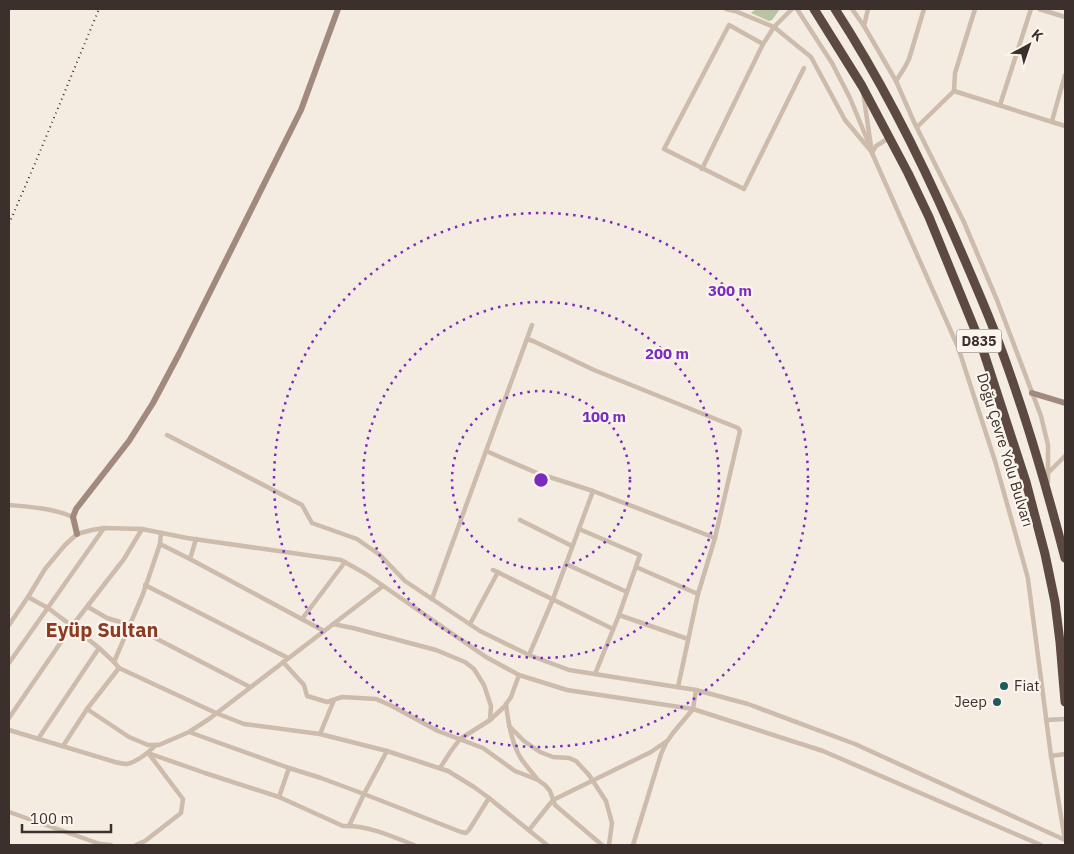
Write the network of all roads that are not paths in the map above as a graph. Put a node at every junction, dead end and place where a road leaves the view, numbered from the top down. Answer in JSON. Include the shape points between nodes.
{"nodes":[{"id":1,"x":338,"y":9,"type":"edge"},
{"id":2,"x":726,"y":9,"type":"edge"},
{"id":3,"x":747,"y":9,"type":"edge"},
{"id":4,"x":792,"y":9,"type":"edge"},
{"id":5,"x":797,"y":9,"type":"edge"},
{"id":6,"x":814,"y":9,"type":"edge"},
{"id":7,"x":835,"y":9,"type":"edge"},
{"id":8,"x":852,"y":9,"type":"edge"},
{"id":9,"x":868,"y":9,"type":"edge"},
{"id":10,"x":924,"y":9,"type":"edge"},
{"id":11,"x":974,"y":9,"type":"edge"},
{"id":12,"x":1031,"y":9,"type":"edge"},
{"id":13,"x":1038,"y":9,"type":"edge"},
{"id":14,"x":742,"y":13,"type":"junction"},
{"id":15,"x":1065,"y":17,"type":"edge"},
{"id":16,"x":864,"y":26,"type":"junction"},
{"id":17,"x":774,"y":27,"type":"junction"},
{"id":18,"x":764,"y":44,"type":"junction"},
{"id":19,"x":804,"y":68,"type":"dead end"},
{"id":20,"x":1065,"y":76,"type":"edge"},
{"id":21,"x":896,"y":81,"type":"junction"},
{"id":22,"x":862,"y":86,"type":"junction"},
{"id":23,"x":954,"y":90,"type":"junction"},
{"id":24,"x":1000,"y":105,"type":"junction"},
{"id":25,"x":1052,"y":122,"type":"junction"},
{"id":26,"x":917,"y":126,"type":"junction"},
{"id":27,"x":1065,"y":126,"type":"edge"},
{"id":28,"x":890,"y":138,"type":"junction"},
{"id":29,"x":872,"y":153,"type":"junction"},
{"id":30,"x":702,"y":168,"type":"junction"},
{"id":31,"x":532,"y":325,"type":"dead end"},
{"id":32,"x":526,"y":339,"type":"junction"},
{"id":33,"x":1032,"y":393,"type":"junction"},
{"id":34,"x":1065,"y":403,"type":"edge"},
{"id":35,"x":167,"y":435,"type":"dead end"},
{"id":36,"x":486,"y":451,"type":"junction"},
{"id":37,"x":1065,"y":456,"type":"edge"},
{"id":38,"x":1048,"y":473,"type":"junction"},
{"id":39,"x":593,"y":491,"type":"junction"},
{"id":40,"x":1048,"y":491,"type":"junction"},
{"id":41,"x":9,"y":505,"type":"edge"},
{"id":42,"x":73,"y":517,"type":"junction"},
{"id":43,"x":520,"y":520,"type":"dead end"},
{"id":44,"x":104,"y":528,"type":"junction"},
{"id":45,"x":142,"y":529,"type":"junction"},
{"id":46,"x":579,"y":529,"type":"junction"},
{"id":47,"x":161,"y":533,"type":"junction"},
{"id":48,"x":76,"y":534,"type":"junction"},
{"id":49,"x":715,"y":538,"type":"junction"},
{"id":50,"x":196,"y":539,"type":"junction"},
{"id":51,"x":1063,"y":539,"type":"edge"},
{"id":52,"x":160,"y":544,"type":"junction"},
{"id":53,"x":572,"y":546,"type":"junction"},
{"id":54,"x":1065,"y":558,"type":"edge"},
{"id":55,"x":190,"y":559,"type":"junction"},
{"id":56,"x":345,"y":562,"type":"junction"},
{"id":57,"x":566,"y":564,"type":"junction"},
{"id":58,"x":636,"y":567,"type":"junction"},
{"id":59,"x":493,"y":570,"type":"dead end"},
{"id":60,"x":498,"y":572,"type":"junction"},
{"id":61,"x":145,"y":585,"type":"junction"},
{"id":62,"x":383,"y":586,"type":"junction"},
{"id":63,"x":627,"y":592,"type":"junction"},
{"id":64,"x":698,"y":594,"type":"junction"},
{"id":65,"x":28,"y":597,"type":"junction"},
{"id":66,"x":432,"y":599,"type":"junction"},
{"id":67,"x":553,"y":599,"type":"junction"},
{"id":68,"x":88,"y":607,"type":"junction"},
{"id":69,"x":48,"y":608,"type":"junction"},
{"id":70,"x":618,"y":615,"type":"junction"},
{"id":71,"x":302,"y":620,"type":"junction"},
{"id":72,"x":333,"y":624,"type":"junction"},
{"id":73,"x":470,"y":624,"type":"junction"},
{"id":74,"x":9,"y":625,"type":"edge"},
{"id":75,"x":130,"y":625,"type":"junction"},
{"id":76,"x":72,"y":626,"type":"junction"},
{"id":77,"x":613,"y":629,"type":"junction"},
{"id":78,"x":324,"y":631,"type":"junction"},
{"id":79,"x":688,"y":639,"type":"junction"},
{"id":80,"x":99,"y":648,"type":"junction"},
{"id":81,"x":528,"y":655,"type":"junction"},
{"id":82,"x":288,"y":658,"type":"junction"},
{"id":83,"x":114,"y":662,"type":"junction"},
{"id":84,"x":283,"y":662,"type":"junction"},
{"id":85,"x":9,"y":663,"type":"edge"},
{"id":86,"x":119,"y":668,"type":"junction"},
{"id":87,"x":595,"y":674,"type":"junction"},
{"id":88,"x":519,"y":675,"type":"junction"},
{"id":89,"x":250,"y":687,"type":"junction"},
{"id":90,"x":678,"y":687,"type":"junction"},
{"id":91,"x":696,"y":690,"type":"junction"},
{"id":92,"x":334,"y":700,"type":"junction"},
{"id":93,"x":1065,"y":702,"type":"edge"},
{"id":94,"x":506,"y":704,"type":"junction"},
{"id":95,"x":87,"y":709,"type":"junction"},
{"id":96,"x":693,"y":709,"type":"junction"},
{"id":97,"x":216,"y":714,"type":"junction"},
{"id":98,"x":9,"y":718,"type":"edge"},
{"id":99,"x":1065,"y":718,"type":"edge"},
{"id":100,"x":490,"y":720,"type":"junction"},
{"id":101,"x":1046,"y":720,"type":"junction"},
{"id":102,"x":510,"y":726,"type":"junction"},
{"id":103,"x":9,"y":730,"type":"edge"},
{"id":104,"x":189,"y":732,"type":"junction"},
{"id":105,"x":320,"y":734,"type":"junction"},
{"id":106,"x":38,"y":739,"type":"junction"},
{"id":107,"x":460,"y":739,"type":"junction"},
{"id":108,"x":667,"y":741,"type":"junction"},
{"id":109,"x":156,"y":745,"type":"junction"},
{"id":110,"x":63,"y":746,"type":"junction"},
{"id":111,"x":387,"y":751,"type":"junction"},
{"id":112,"x":148,"y":753,"type":"junction"},
{"id":113,"x":1065,"y":754,"type":"edge"},
{"id":114,"x":1051,"y":756,"type":"junction"},
{"id":115,"x":289,"y":768,"type":"junction"},
{"id":116,"x":440,"y":768,"type":"junction"},
{"id":117,"x":538,"y":780,"type":"junction"},
{"id":118,"x":593,"y":781,"type":"junction"},
{"id":119,"x":364,"y":794,"type":"junction"},
{"id":120,"x":279,"y":797,"type":"junction"},
{"id":121,"x":489,"y":798,"type":"junction"},
{"id":122,"x":553,"y":800,"type":"junction"},
{"id":123,"x":9,"y":812,"type":"edge"},
{"id":124,"x":349,"y":826,"type":"junction"},
{"id":125,"x":529,"y":830,"type":"junction"},
{"id":126,"x":1065,"y":841,"type":"edge"},
{"id":127,"x":111,"y":845,"type":"edge"},
{"id":128,"x":136,"y":845,"type":"edge"},
{"id":129,"x":414,"y":845,"type":"edge"},
{"id":130,"x":547,"y":845,"type":"edge"},
{"id":131,"x":602,"y":845,"type":"edge"},
{"id":132,"x":609,"y":845,"type":"edge"},
{"id":133,"x":632,"y":845,"type":"edge"},
{"id":134,"x":1041,"y":845,"type":"edge"}],
"edges":[{"from":1,"to":42,"type":"main road","via":[[301,110],[179,354],[129,441],[84,497]]},
{"from":2,"to":14,"type":"street"},
{"from":3,"to":14,"type":"street"},
{"from":4,"to":17,"type":"street"},
{"from":5,"to":29,"type":"street","via":[[832,63]]},
{"from":6,"to":22,"type":"highway","name":"Doğu Çevre Yolu Bulvarı","number":"D835"},
{"from":7,"to":40,"type":"highway","name":"Doğu Çevre Yolu Bulvarı","number":"D835","via":[[896,112],[946,215],[995,332]]},
{"from":8,"to":16,"type":"street"},
{"from":9,"to":16,"type":"street"},
{"from":10,"to":21,"type":"street","via":[[909,58]]},
{"from":11,"to":23,"type":"street","via":[[955,73]]},
{"from":12,"to":24,"type":"street"},
{"from":13,"to":15,"type":"street"},
{"from":14,"to":17,"type":"street"},
{"from":16,"to":21,"type":"street"},
{"from":17,"to":18,"type":"street"},
{"from":17,"to":29,"type":"street","via":[[811,58],[845,120]]},
{"from":18,"to":30,"type":"street"},
{"from":18,"to":30,"type":"street","via":[[729,25],[664,149]]},
{"from":19,"to":30,"type":"street","via":[[744,189]]},
{"from":20,"to":25,"type":"street"},
{"from":21,"to":26,"type":"street"},
{"from":22,"to":28,"type":"highway","name":"Doğu Çevre Yolu Bulvarı","number":"D835"},
{"from":22,"to":29,"type":"street","name":"Doğu Çevre Yolu Bulvarı"},
{"from":23,"to":24,"type":"street"},
{"from":23,"to":26,"type":"street"},
{"from":24,"to":25,"type":"street"},
{"from":25,"to":27,"type":"street"},
{"from":26,"to":33,"type":"street","via":[[963,220]]},
{"from":28,"to":29,"type":"street","via":[[876,146]]},
{"from":28,"to":93,"type":"highway","name":"Doğu Çevre Yolu Bulvarı","number":"D835","via":[[925,208],[964,301],[1026,482],[1055,602]]},
{"from":29,"to":101,"type":"street","name":"Doğu Çevre Yolu Bulvarı","via":[[958,347],[995,461],[1028,579]]},
{"from":31,"to":32,"type":"street"},
{"from":32,"to":36,"type":"street"},
{"from":32,"to":49,"type":"street","via":[[738,428],[740,431]]},
{"from":33,"to":34,"type":"main road"},
{"from":33,"to":38,"type":"street","via":[[1048,445]]},
{"from":35,"to":66,"type":"street","via":[[302,505],[312,523],[357,539],[380,555],[405,581]]},
{"from":36,"to":39,"type":"street","via":[[537,474]]},
{"from":36,"to":66,"type":"street"},
{"from":37,"to":38,"type":"street"},
{"from":38,"to":40,"type":"street"},
{"from":39,"to":46,"type":"street"},
{"from":39,"to":49,"type":"street"},
{"from":40,"to":51,"type":"highway","name":"Doğu Çevre Yolu Bulvarı","number":"D835"},
{"from":41,"to":42,"type":"street","via":[[50,509]]},
{"from":42,"to":48,"type":"main road"},
{"from":43,"to":53,"type":"street"},
{"from":44,"to":45,"type":"street"},
{"from":44,"to":48,"type":"street"},
{"from":44,"to":69,"type":"street"},
{"from":45,"to":47,"type":"street"},
{"from":45,"to":68,"type":"street"},
{"from":46,"to":53,"type":"street"},
{"from":46,"to":58,"type":"street","via":[[640,555]]},
{"from":47,"to":50,"type":"street"},
{"from":47,"to":52,"type":"street"},
{"from":48,"to":65,"type":"street","via":[[45,569]]},
{"from":49,"to":64,"type":"street"},
{"from":50,"to":55,"type":"street"},
{"from":50,"to":56,"type":"street"},
{"from":51,"to":54,"type":"highway","name":"Doğu Çevre Yolu Bulvarı","number":"D835"},
{"from":52,"to":55,"type":"street"},
{"from":52,"to":61,"type":"street"},
{"from":53,"to":57,"type":"street"},
{"from":55,"to":71,"type":"street"},
{"from":56,"to":62,"type":"street"},
{"from":56,"to":71,"type":"street"},
{"from":57,"to":63,"type":"street"},
{"from":57,"to":67,"type":"street"},
{"from":58,"to":63,"type":"street"},
{"from":58,"to":64,"type":"street"},
{"from":59,"to":60,"type":"street"},
{"from":60,"to":67,"type":"street"},
{"from":60,"to":73,"type":"street"},
{"from":61,"to":75,"type":"street"},
{"from":61,"to":82,"type":"street"},
{"from":62,"to":72,"type":"street"},
{"from":62,"to":88,"type":"street","via":[[486,657]]},
{"from":63,"to":70,"type":"street"},
{"from":64,"to":79,"type":"street"},
{"from":65,"to":69,"type":"street"},
{"from":65,"to":74,"type":"street"},
{"from":66,"to":73,"type":"street"},
{"from":67,"to":77,"type":"street"},
{"from":67,"to":81,"type":"street"},
{"from":68,"to":75,"type":"street","via":[[107,618]]},
{"from":68,"to":76,"type":"street"},
{"from":69,"to":76,"type":"street"},
{"from":69,"to":85,"type":"street"},
{"from":70,"to":77,"type":"street"},
{"from":70,"to":79,"type":"street"},
{"from":71,"to":78,"type":"street"},
{"from":72,"to":78,"type":"street"},
{"from":72,"to":100,"type":"street","via":[[436,650],[465,662],[484,685],[491,706]]},
{"from":73,"to":81,"type":"street"},
{"from":75,"to":83,"type":"street"},
{"from":75,"to":89,"type":"street"},
{"from":76,"to":80,"type":"street"},
{"from":76,"to":98,"type":"street"},
{"from":77,"to":87,"type":"street"},
{"from":78,"to":82,"type":"street"},
{"from":79,"to":90,"type":"street"},
{"from":80,"to":83,"type":"street"},
{"from":80,"to":106,"type":"street"},
{"from":81,"to":87,"type":"street","via":[[569,670]]},
{"from":82,"to":84,"type":"street"},
{"from":83,"to":86,"type":"street"},
{"from":84,"to":89,"type":"street"},
{"from":84,"to":92,"type":"street","via":[[304,685],[307,696],[327,702]]},
{"from":86,"to":95,"type":"street"},
{"from":86,"to":97,"type":"street"},
{"from":87,"to":90,"type":"street"},
{"from":88,"to":94,"type":"street"},
{"from":88,"to":96,"type":"street","via":[[567,690]]},
{"from":89,"to":97,"type":"street"},
{"from":90,"to":91,"type":"street"},
{"from":91,"to":96,"type":"street"},
{"from":91,"to":126,"type":"street","via":[[748,704],[855,744]]},
{"from":92,"to":105,"type":"street"},
{"from":92,"to":107,"type":"street","via":[[342,697],[376,699]]},
{"from":94,"to":100,"type":"street"},
{"from":94,"to":102,"type":"street"},
{"from":95,"to":109,"type":"street","via":[[129,737]]},
{"from":95,"to":110,"type":"street"},
{"from":96,"to":108,"type":"street"},
{"from":96,"to":134,"type":"street","via":[[823,751]]},
{"from":97,"to":104,"type":"street"},
{"from":97,"to":105,"type":"street","via":[[244,724]]},
{"from":99,"to":101,"type":"street"},
{"from":100,"to":107,"type":"street"},
{"from":101,"to":114,"type":"street","name":"Doğu Çevre Yolu Bulvarı"},
{"from":102,"to":117,"type":"street","via":[[520,756]]},
{"from":102,"to":118,"type":"street","via":[[540,752],[576,761]]},
{"from":103,"to":106,"type":"street"},
{"from":104,"to":109,"type":"street"},
{"from":104,"to":115,"type":"street"},
{"from":105,"to":111,"type":"street"},
{"from":106,"to":110,"type":"street"},
{"from":107,"to":116,"type":"street"},
{"from":107,"to":117,"type":"street","via":[[483,748],[515,771]]},
{"from":108,"to":118,"type":"street"},
{"from":108,"to":133,"type":"street"},
{"from":109,"to":112,"type":"street"},
{"from":110,"to":112,"type":"street","via":[[126,764]]},
{"from":111,"to":116,"type":"street"},
{"from":111,"to":119,"type":"street"},
{"from":112,"to":120,"type":"street"},
{"from":112,"to":128,"type":"street","via":[[183,799],[181,813]]},
{"from":113,"to":114,"type":"street"},
{"from":114,"to":126,"type":"street","name":"Doğu Çevre Yolu Bulvarı"},
{"from":115,"to":119,"type":"street"},
{"from":115,"to":120,"type":"street"},
{"from":116,"to":121,"type":"street"},
{"from":117,"to":122,"type":"street","via":[[550,791]]},
{"from":118,"to":122,"type":"street"},
{"from":118,"to":132,"type":"street","via":[[606,801],[612,823]]},
{"from":119,"to":121,"type":"street","via":[[466,833]]},
{"from":119,"to":124,"type":"street"},
{"from":120,"to":124,"type":"street"},
{"from":121,"to":125,"type":"street"},
{"from":122,"to":125,"type":"street"},
{"from":122,"to":131,"type":"street"},
{"from":123,"to":127,"type":"street"},
{"from":124,"to":129,"type":"street","via":[[382,832]]},
{"from":125,"to":130,"type":"street"}]}
